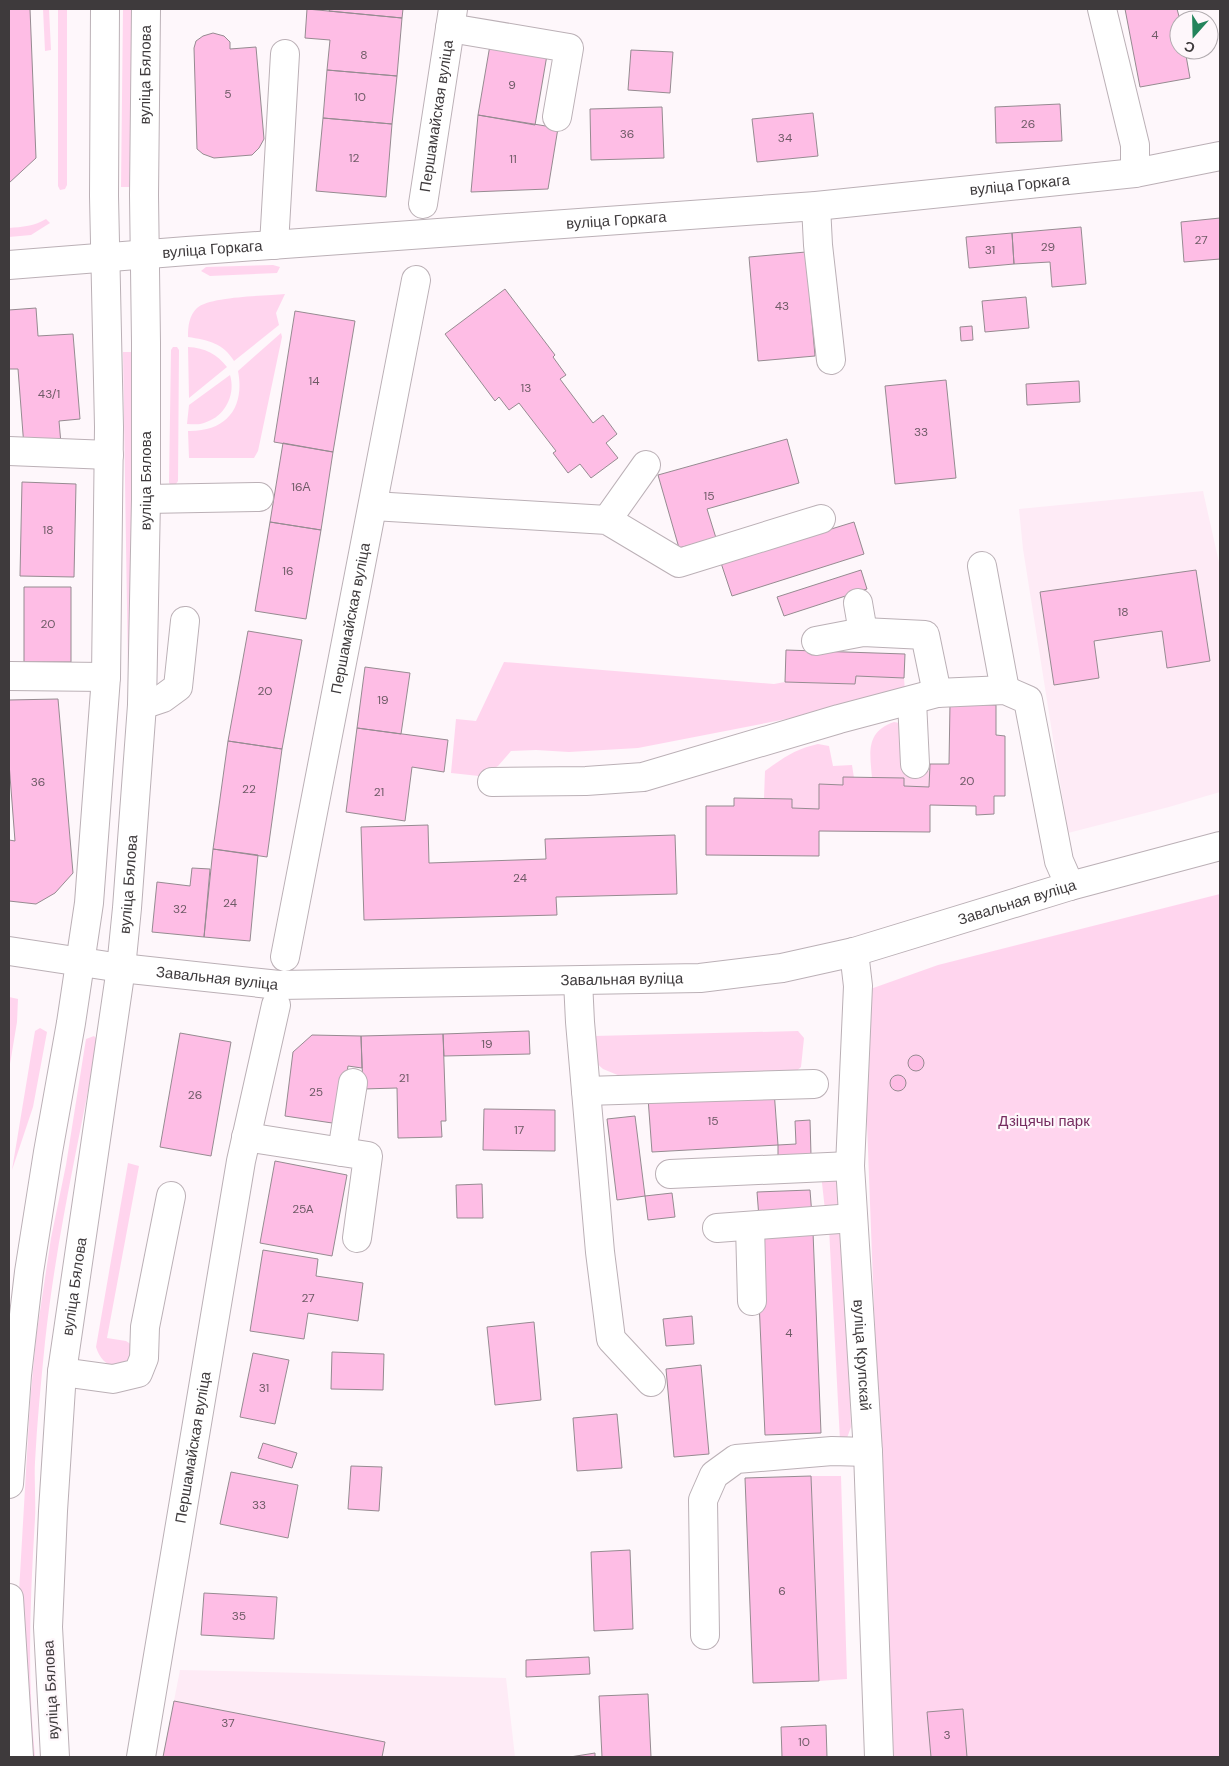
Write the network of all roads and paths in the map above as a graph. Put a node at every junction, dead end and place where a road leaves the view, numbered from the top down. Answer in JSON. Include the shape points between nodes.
{"nodes":[{"id":1,"x":105,"y":9,"type":"edge"},
{"id":2,"x":146,"y":9,"type":"edge"},
{"id":3,"x":1102,"y":9,"type":"edge"},
{"id":4,"x":452,"y":19,"type":"edge"},
{"id":5,"x":284,"y":54,"type":"dead end"},
{"id":6,"x":557,"y":116,"type":"dead end"},
{"id":7,"x":1220,"y":156,"type":"edge"},
{"id":8,"x":1135,"y":173,"type":"junction"},
{"id":9,"x":422,"y":204,"type":"dead end"},
{"id":10,"x":816,"y":206,"type":"junction"},
{"id":11,"x":274,"y":244,"type":"junction"},
{"id":12,"x":144,"y":255,"type":"junction"},
{"id":13,"x":105,"y":258,"type":"junction"},
{"id":14,"x":9,"y":265,"type":"edge"},
{"id":15,"x":416,"y":280,"type":"dead end"},
{"id":16,"x":831,"y":360,"type":"dead end"},
{"id":17,"x":9,"y":451,"type":"edge"},
{"id":18,"x":109,"y":455,"type":"junction"},
{"id":19,"x":646,"y":465,"type":"dead end"},
{"id":20,"x":259,"y":497,"type":"dead end"},
{"id":21,"x":146,"y":499,"type":"junction"},
{"id":22,"x":373,"y":506,"type":"junction"},
{"id":23,"x":821,"y":519,"type":"dead end"},
{"id":24,"x":606,"y":520,"type":"junction"},
{"id":25,"x":982,"y":566,"type":"dead end"},
{"id":26,"x":858,"y":603,"type":"dead end"},
{"id":27,"x":185,"y":621,"type":"dead end"},
{"id":28,"x":863,"y":632,"type":"junction"},
{"id":29,"x":816,"y":641,"type":"dead end"},
{"id":30,"x":9,"y":676,"type":"edge"},
{"id":31,"x":106,"y":677,"type":"junction"},
{"id":32,"x":1005,"y":690,"type":"junction"},
{"id":33,"x":924,"y":697,"type":"junction"},
{"id":34,"x":142,"y":705,"type":"junction"},
{"id":35,"x":915,"y":764,"type":"dead end"},
{"id":36,"x":492,"y":782,"type":"dead end"},
{"id":37,"x":1220,"y":846,"type":"edge"},
{"id":38,"x":1070,"y":886,"type":"junction"},
{"id":39,"x":9,"y":951,"type":"edge"},
{"id":40,"x":854,"y":952,"type":"junction"},
{"id":41,"x":286,"y":957,"type":"dead end"},
{"id":42,"x":80,"y":962,"type":"junction"},
{"id":43,"x":121,"y":968,"type":"junction"},
{"id":44,"x":578,"y":981,"type":"junction"},
{"id":45,"x":276,"y":1005,"type":"dead end"},
{"id":46,"x":353,"y":1083,"type":"dead end"},
{"id":47,"x":814,"y":1084,"type":"dead end"},
{"id":48,"x":586,"y":1091,"type":"junction"},
{"id":49,"x":246,"y":1137,"type":"junction"},
{"id":50,"x":342,"y":1152,"type":"junction"},
{"id":51,"x":850,"y":1166,"type":"junction"},
{"id":52,"x":670,"y":1174,"type":"dead end"},
{"id":53,"x":170,"y":1196,"type":"dead end"},
{"id":54,"x":853,"y":1218,"type":"junction"},
{"id":55,"x":750,"y":1226,"type":"junction"},
{"id":56,"x":717,"y":1228,"type":"dead end"},
{"id":57,"x":357,"y":1238,"type":"dead end"},
{"id":58,"x":752,"y":1301,"type":"dead end"},
{"id":59,"x":62,"y":1372,"type":"junction"},
{"id":60,"x":651,"y":1382,"type":"dead end"},
{"id":61,"x":868,"y":1452,"type":"junction"},
{"id":62,"x":9,"y":1484,"type":"edge"},
{"id":63,"x":9,"y":1598,"type":"edge"},
{"id":64,"x":705,"y":1635,"type":"dead end"},
{"id":65,"x":19,"y":1757,"type":"edge"},
{"id":66,"x":55,"y":1757,"type":"edge"},
{"id":67,"x":141,"y":1757,"type":"edge"},
{"id":68,"x":879,"y":1757,"type":"edge"}],
"edges":[{"from":1,"to":13,"type":"main road"},
{"from":2,"to":12,"type":"main road","name":"вуліца Бялова"},
{"from":3,"to":8,"type":"main road","via":[[1135,145]]},
{"from":4,"to":6,"type":"main road","name":"Першамайская вуліца","via":[[569,48]]},
{"from":4,"to":9,"type":"main road","name":"Першамайская вуліца"},
{"from":5,"to":11,"type":"main road"},
{"from":7,"to":8,"type":"main road","name":"вуліца Горкага"},
{"from":8,"to":10,"type":"main road","name":"вуліца Горкага"},
{"from":10,"to":11,"type":"main road","name":"вуліца Горкага"},
{"from":10,"to":16,"type":"main road"},
{"from":11,"to":12,"type":"main road","name":"вуліца Горкага"},
{"from":12,"to":13,"type":"main road","name":"вуліца Горкага"},
{"from":12,"to":21,"type":"main road","name":"вуліца Бялова"},
{"from":13,"to":14,"type":"main road","name":"вуліца Горкага"},
{"from":13,"to":18,"type":"main road"},
{"from":15,"to":22,"type":"main road","name":"Першамайская вуліца"},
{"from":17,"to":18,"type":"main road"},
{"from":18,"to":31,"type":"main road"},
{"from":19,"to":24,"type":"main road"},
{"from":20,"to":21,"type":"main road"},
{"from":21,"to":34,"type":"main road","name":"вуліца Бялова"},
{"from":22,"to":24,"type":"main road"},
{"from":22,"to":41,"type":"main road","name":"Першамайская вуліца"},
{"from":23,"to":24,"type":"main road","via":[[679,563]]},
{"from":25,"to":32,"type":"main road"},
{"from":26,"to":28,"type":"main road"},
{"from":27,"to":34,"type":"main road","via":[[178,686],[164,698]]},
{"from":28,"to":29,"type":"main road"},
{"from":28,"to":33,"type":"main road","via":[[925,635]]},
{"from":30,"to":31,"type":"main road"},
{"from":31,"to":42,"type":"main road","via":[[89,903]]},
{"from":32,"to":33,"type":"main road"},
{"from":32,"to":38,"type":"main road","via":[[1028,700],[1059,860]]},
{"from":33,"to":35,"type":"main road"},
{"from":33,"to":36,"type":"main road","via":[[643,777]]},
{"from":34,"to":43,"type":"main road","name":"вуліца Бялова"},
{"from":37,"to":38,"type":"main road","name":"Завальная вуліца"},
{"from":38,"to":40,"type":"main road","name":"Завальная вуліца"},
{"from":39,"to":42,"type":"main road","name":"Завальная вуліца"},
{"from":40,"to":44,"type":"main road","name":"Завальная вуліца","via":[[782,968],[700,978]]},
{"from":40,"to":51,"type":"main road","name":"вуліца Крупскай","via":[[858,986]]},
{"from":42,"to":43,"type":"main road","name":"Завальная вуліца"},
{"from":42,"to":62,"type":"main road","via":[[29,1272]]},
{"from":43,"to":44,"type":"main road","name":"Завальная вуліца","via":[[279,984]]},
{"from":43,"to":59,"type":"main road","name":"вуліца Бялова"},
{"from":44,"to":48,"type":"main road"},
{"from":45,"to":49,"type":"main road","name":"Першамайская вуліца"},
{"from":46,"to":50,"type":"main road"},
{"from":47,"to":48,"type":"main road"},
{"from":48,"to":60,"type":"main road","via":[[611,1338]]},
{"from":49,"to":50,"type":"main road"},
{"from":49,"to":67,"type":"main road","name":"Першамайская вуліца"},
{"from":50,"to":57,"type":"main road","via":[[368,1156]]},
{"from":51,"to":52,"type":"main road"},
{"from":51,"to":54,"type":"main road","name":"вуліца Крупскай"},
{"from":53,"to":59,"type":"main road","via":[[146,1327],[144,1358],[138,1373],[114,1379]]},
{"from":54,"to":55,"type":"main road"},
{"from":54,"to":61,"type":"main road","name":"вуліца Крупскай"},
{"from":55,"to":56,"type":"main road"},
{"from":55,"to":58,"type":"main road"},
{"from":59,"to":66,"type":"main road","name":"вуліца Бялова","via":[[48,1627]]},
{"from":61,"to":64,"type":"main road","via":[[736,1459],[714,1475],[703,1500]]},
{"from":61,"to":68,"type":"main road","name":"вуліца Крупскай"},
{"from":63,"to":65,"type":"main road"}]}
